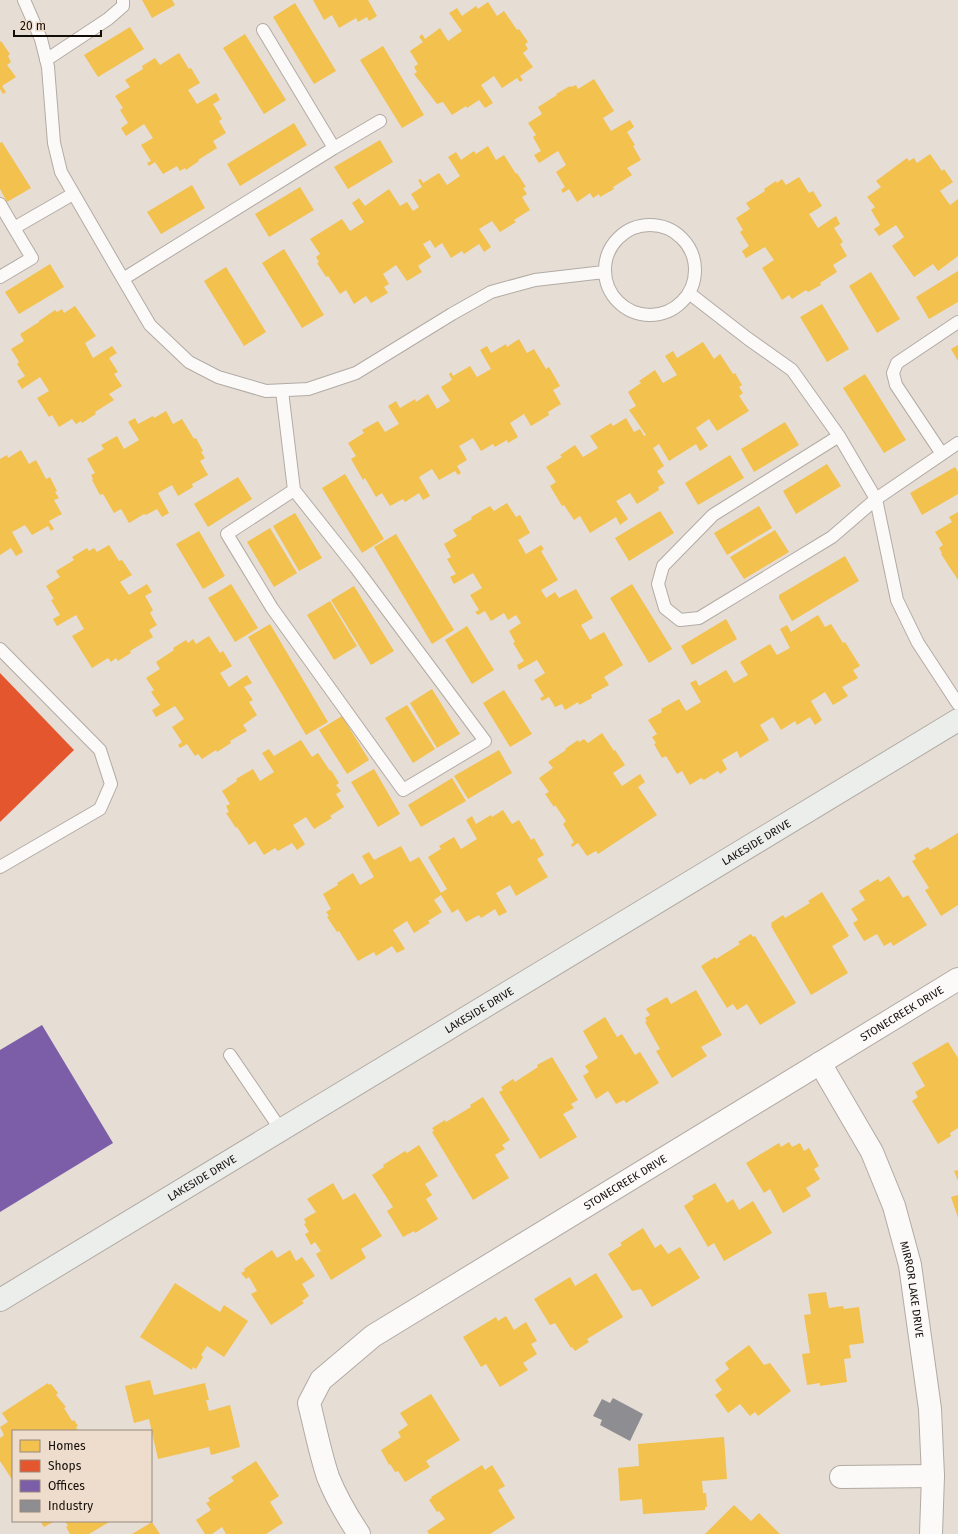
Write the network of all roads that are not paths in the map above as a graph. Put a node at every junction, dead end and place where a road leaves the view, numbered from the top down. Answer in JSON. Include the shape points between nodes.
{"nodes":[{"id":1,"x":24,"y":0,"type":"edge"},
{"id":2,"x":123,"y":0,"type":"edge"},
{"id":3,"x":263,"y":30,"type":"dead end"},
{"id":4,"x":46,"y":60,"type":"junction"},
{"id":5,"x":380,"y":121,"type":"dead end"},
{"id":6,"x":334,"y":148,"type":"junction"},
{"id":7,"x":73,"y":194,"type":"junction"},
{"id":8,"x":0,"y":204,"type":"edge"},
{"id":9,"x":14,"y":228,"type":"junction"},
{"id":10,"x":604,"y":272,"type":"junction"},
{"id":11,"x":0,"y":277,"type":"edge"},
{"id":12,"x":123,"y":279,"type":"junction"},
{"id":13,"x":689,"y":294,"type":"junction"},
{"id":14,"x":958,"y":322,"type":"edge"},
{"id":15,"x":282,"y":391,"type":"junction"},
{"id":16,"x":839,"y":436,"type":"junction"},
{"id":17,"x":958,"y":443,"type":"edge"},
{"id":18,"x":942,"y":454,"type":"junction"},
{"id":19,"x":294,"y":490,"type":"junction"},
{"id":20,"x":876,"y":499,"type":"junction"},
{"id":21,"x":0,"y":649,"type":"edge"},
{"id":22,"x":958,"y":704,"type":"edge"},
{"id":23,"x":958,"y":720,"type":"edge"},
{"id":24,"x":0,"y":867,"type":"edge"},
{"id":25,"x":958,"y":979,"type":"edge"},
{"id":26,"x":230,"y":1055,"type":"dead end"},
{"id":27,"x":820,"y":1063,"type":"junction"},
{"id":28,"x":281,"y":1130,"type":"junction"},
{"id":29,"x":0,"y":1300,"type":"edge"},
{"id":30,"x":933,"y":1476,"type":"junction"},
{"id":31,"x":841,"y":1477,"type":"dead end"},
{"id":32,"x":359,"y":1534,"type":"edge"},
{"id":33,"x":931,"y":1534,"type":"edge"}],
"edges":[{"from":1,"to":4,"type":"lane","via":[[41,39]]},
{"from":2,"to":4,"type":"lane","via":[[123,6],[108,20]]},
{"from":3,"to":6,"type":"lane"},
{"from":4,"to":7,"type":"lane","via":[[54,143],[61,172]]},
{"from":5,"to":6,"type":"lane"},
{"from":6,"to":12,"type":"lane"},
{"from":7,"to":9,"type":"lane"},
{"from":7,"to":12,"type":"lane"},
{"from":8,"to":9,"type":"lane"},
{"from":9,"to":11,"type":"lane","via":[[32,258]]},
{"from":10,"to":13,"type":"lane","via":[[607,287],[615,299],[626,309],[639,314],[653,316],[667,312],[679,305]]},
{"from":10,"to":13,"type":"lane","via":[[606,258],[613,244],[624,233],[638,226],[668,228],[681,237],[690,249],[695,264]]},
{"from":10,"to":15,"type":"lane","via":[[535,280],[491,292],[356,373],[308,389]]},
{"from":12,"to":15,"type":"lane","via":[[150,325],[188,362],[218,377],[266,391]]},
{"from":13,"to":16,"type":"lane","via":[[792,370]]},
{"from":14,"to":18,"type":"lane","via":[[897,363],[893,373],[896,385]]},
{"from":15,"to":19,"type":"lane"},
{"from":16,"to":20,"type":"lane"},
{"from":16,"to":20,"type":"lane","via":[[713,515],[663,566],[658,584],[665,608],[680,620],[699,618],[832,537]]},
{"from":17,"to":18,"type":"lane"},
{"from":18,"to":20,"type":"lane"},
{"from":19,"to":19,"type":"lane","via":[[356,568],[485,741],[404,790],[272,608],[227,534]]},
{"from":20,"to":22,"type":"lane","via":[[897,600],[918,644]]},
{"from":21,"to":24,"type":"lane","via":[[100,750],[111,784],[100,809]]},
{"from":23,"to":28,"type":"street","name":"LAKESIDE DRIVE"},
{"from":25,"to":27,"type":"street","name":"STONECREEK DRIVE"},
{"from":26,"to":28,"type":"lane"},
{"from":27,"to":30,"type":"street","name":"MIRROR LAKE DRIVE","via":[[872,1152],[898,1220],[910,1265],[930,1409]]},
{"from":27,"to":32,"type":"street","name":"STONECREEK DRIVE","via":[[373,1336],[321,1380],[309,1403],[329,1477],[342,1507]]},
{"from":28,"to":29,"type":"street","name":"LAKESIDE DRIVE"},
{"from":30,"to":31,"type":"street"},
{"from":30,"to":33,"type":"street","name":"MIRROR LAKE DRIVE"}]}
